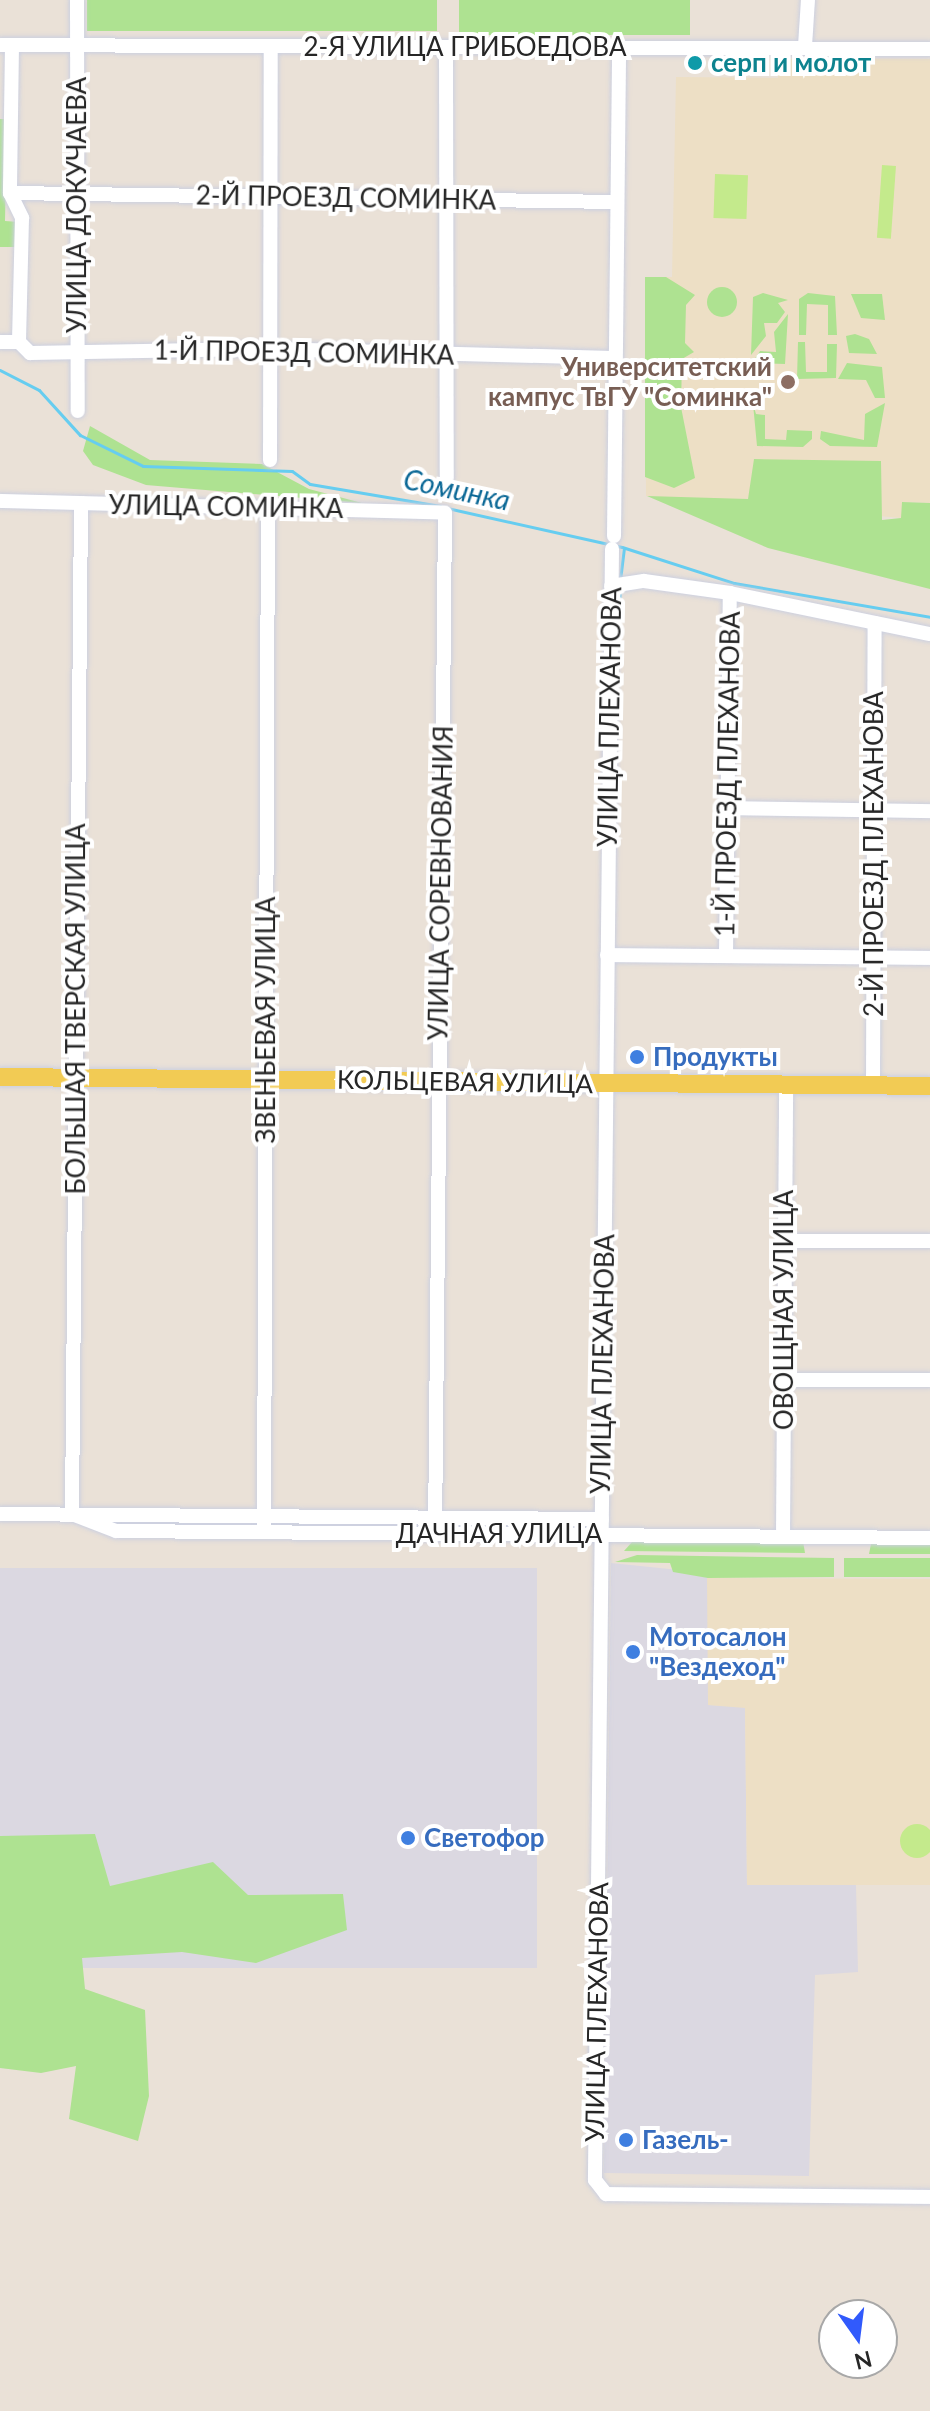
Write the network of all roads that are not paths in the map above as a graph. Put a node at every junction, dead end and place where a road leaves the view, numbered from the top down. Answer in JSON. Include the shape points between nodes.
{"nodes":[{"id":1,"x":77,"y":0,"type":"edge"},
{"id":2,"x":808,"y":0,"type":"edge"},
{"id":3,"x":6,"y":45,"type":"edge"},
{"id":4,"x":76,"y":45,"type":"junction"},
{"id":5,"x":271,"y":46,"type":"junction"},
{"id":6,"x":805,"y":46,"type":"junction"},
{"id":7,"x":446,"y":47,"type":"junction"},
{"id":8,"x":619,"y":49,"type":"junction"},
{"id":9,"x":930,"y":49,"type":"edge"},
{"id":10,"x":10,"y":193,"type":"junction"},
{"id":11,"x":77,"y":194,"type":"junction"},
{"id":12,"x":270,"y":196,"type":"junction"},
{"id":13,"x":446,"y":199,"type":"junction"},
{"id":14,"x":615,"y":202,"type":"junction"},
{"id":15,"x":0,"y":342,"type":"edge"},
{"id":16,"x":19,"y":342,"type":"junction"},
{"id":17,"x":270,"y":349,"type":"junction"},
{"id":18,"x":78,"y":352,"type":"junction"},
{"id":19,"x":447,"y":354,"type":"junction"},
{"id":20,"x":612,"y":358,"type":"junction"},
{"id":21,"x":78,"y":411,"type":"dead end"},
{"id":22,"x":270,"y":460,"type":"dead end"},
{"id":23,"x":447,"y":478,"type":"dead end"},
{"id":24,"x":0,"y":501,"type":"edge"},
{"id":25,"x":81,"y":503,"type":"junction"},
{"id":26,"x":268,"y":509,"type":"junction"},
{"id":27,"x":444,"y":520,"type":"joint"},
{"id":28,"x":611,"y":586,"type":"junction"},
{"id":29,"x":730,"y":593,"type":"junction"},
{"id":30,"x":875,"y":623,"type":"junction"},
{"id":31,"x":930,"y":634,"type":"edge"},
{"id":32,"x":728,"y":808,"type":"junction"},
{"id":33,"x":874,"y":810,"type":"junction"},
{"id":34,"x":930,"y":811,"type":"edge"},
{"id":35,"x":607,"y":955,"type":"junction"},
{"id":36,"x":726,"y":956,"type":"junction"},
{"id":37,"x":873,"y":958,"type":"junction"},
{"id":38,"x":930,"y":958,"type":"edge"},
{"id":39,"x":0,"y":1077,"type":"edge"},
{"id":40,"x":76,"y":1078,"type":"junction"},
{"id":41,"x":266,"y":1079,"type":"junction"},
{"id":42,"x":439,"y":1082,"type":"junction"},
{"id":43,"x":606,"y":1084,"type":"junction"},
{"id":44,"x":786,"y":1085,"type":"junction"},
{"id":45,"x":873,"y":1085,"type":"junction"},
{"id":46,"x":930,"y":1086,"type":"edge"},
{"id":47,"x":785,"y":1241,"type":"junction"},
{"id":48,"x":930,"y":1241,"type":"edge"},
{"id":49,"x":784,"y":1380,"type":"junction"},
{"id":50,"x":930,"y":1380,"type":"edge"},
{"id":51,"x":0,"y":1514,"type":"edge"},
{"id":52,"x":72,"y":1514,"type":"junction"},
{"id":53,"x":435,"y":1518,"type":"junction"},
{"id":54,"x":602,"y":1519,"type":"junction"},
{"id":55,"x":264,"y":1524,"type":"junction"},
{"id":56,"x":435,"y":1535,"type":"junction"},
{"id":57,"x":601,"y":1535,"type":"junction"},
{"id":58,"x":783,"y":1536,"type":"junction"},
{"id":59,"x":930,"y":1538,"type":"edge"},
{"id":60,"x":930,"y":2197,"type":"edge"}],
"edges":[{"from":1,"to":4,"type":"street","name":"УЛИЦА ДОКУЧАЕВА"},
{"from":2,"to":6,"type":"street"},
{"from":3,"to":4,"type":"street","name":"2-Я УЛИЦА ГРИБОЕДОВА"},
{"from":3,"to":10,"type":"street"},
{"from":4,"to":5,"type":"street","name":"2-Я УЛИЦА ГРИБОЕДОВА"},
{"from":4,"to":11,"type":"street","name":"УЛИЦА ДОКУЧАЕВА"},
{"from":5,"to":7,"type":"street","name":"2-Я УЛИЦА ГРИБОЕДОВА"},
{"from":5,"to":12,"type":"street"},
{"from":6,"to":8,"type":"street","name":"2-Я УЛИЦА ГРИБОЕДОВА"},
{"from":6,"to":9,"type":"street","name":"2-Я УЛИЦА ГРИБОЕДОВА"},
{"from":7,"to":8,"type":"street","name":"2-Я УЛИЦА ГРИБОЕДОВА"},
{"from":7,"to":13,"type":"street"},
{"from":8,"to":14,"type":"street","name":"УЛИЦА ПЛЕХАНОВА"},
{"from":10,"to":11,"type":"street","name":"2-Й ПРОЕЗД СОМИНКА"},
{"from":10,"to":16,"type":"street","via":[[22,218]]},
{"from":11,"to":12,"type":"street","name":"2-Й ПРОЕЗД СОМИНКА"},
{"from":11,"to":18,"type":"street","name":"УЛИЦА ДОКУЧАЕВА"},
{"from":12,"to":13,"type":"street","name":"2-Й ПРОЕЗД СОМИНКА"},
{"from":12,"to":17,"type":"street"},
{"from":13,"to":14,"type":"street","name":"2-Й ПРОЕЗД СОМИНКА"},
{"from":13,"to":19,"type":"street"},
{"from":14,"to":20,"type":"street","name":"УЛИЦА ПЛЕХАНОВА"},
{"from":15,"to":16,"type":"street","name":"1-Й ПРОЕЗД СОМИНКА"},
{"from":16,"to":18,"type":"street","name":"1-Й ПРОЕЗД СОМИНКА","via":[[30,353]]},
{"from":17,"to":18,"type":"street","name":"1-Й ПРОЕЗД СОМИНКА"},
{"from":17,"to":19,"type":"street","name":"1-Й ПРОЕЗД СОМИНКА"},
{"from":17,"to":22,"type":"street"},
{"from":18,"to":21,"type":"street","name":"УЛИЦА ДОКУЧАЕВА"},
{"from":19,"to":20,"type":"street","name":"1-Й ПРОЕЗД СОМИНКА"},
{"from":19,"to":23,"type":"street"},
{"from":20,"to":28,"type":"street","name":"УЛИЦА ПЛЕХАНОВА"},
{"from":24,"to":25,"type":"street","name":"УЛИЦА СОМИНКА"},
{"from":25,"to":26,"type":"street","name":"УЛИЦА СОМИНКА"},
{"from":25,"to":40,"type":"street","name":"БОЛЬШАЯ ТВЕРСКАЯ УЛИЦА"},
{"from":26,"to":27,"type":"street","name":"УЛИЦА СОМИНКА","via":[[445,513]]},
{"from":26,"to":41,"type":"street","name":"ЗВЕНЬЕВАЯ УЛИЦА"},
{"from":27,"to":42,"type":"street","name":"УЛИЦА СОРЕВНОВАНИЯ"},
{"from":28,"to":29,"type":"street","via":[[644,581]]},
{"from":28,"to":35,"type":"street","name":"УЛИЦА ПЛЕХАНОВА"},
{"from":29,"to":30,"type":"street"},
{"from":29,"to":32,"type":"street","name":"1-Й ПРОЕЗД ПЛЕХАНОВА"},
{"from":30,"to":31,"type":"street"},
{"from":30,"to":33,"type":"street","name":"2-Й ПРОЕЗД ПЛЕХАНОВА"},
{"from":32,"to":33,"type":"street"},
{"from":32,"to":36,"type":"street","name":"1-Й ПРОЕЗД ПЛЕХАНОВА"},
{"from":33,"to":34,"type":"street"},
{"from":33,"to":37,"type":"street","name":"2-Й ПРОЕЗД ПЛЕХАНОВА"},
{"from":35,"to":36,"type":"street"},
{"from":35,"to":43,"type":"street","name":"УЛИЦА ПЛЕХАНОВА"},
{"from":36,"to":37,"type":"street"},
{"from":37,"to":38,"type":"street"},
{"from":37,"to":45,"type":"street","name":"2-Й ПРОЕЗД ПЛЕХАНОВА"},
{"from":39,"to":40,"type":"main road","name":"КОЛЬЦЕВАЯ УЛИЦА"},
{"from":40,"to":41,"type":"main road","name":"КОЛЬЦЕВАЯ УЛИЦА"},
{"from":40,"to":52,"type":"street","name":"БОЛЬШАЯ ТВЕРСКАЯ УЛИЦА"},
{"from":41,"to":42,"type":"main road","name":"КОЛЬЦЕВАЯ УЛИЦА"},
{"from":41,"to":55,"type":"street","name":"ЗВЕНЬЕВАЯ УЛИЦА"},
{"from":42,"to":43,"type":"main road","name":"КОЛЬЦЕВАЯ УЛИЦА"},
{"from":42,"to":53,"type":"street","name":"УЛИЦА СОРЕВНОВАНИЯ"},
{"from":43,"to":44,"type":"main road","name":"КОЛЬЦЕВАЯ УЛИЦА"},
{"from":43,"to":54,"type":"street","name":"УЛИЦА ПЛЕХАНОВА"},
{"from":44,"to":45,"type":"main road","name":"КОЛЬЦЕВАЯ УЛИЦА"},
{"from":44,"to":47,"type":"street","name":"ОВОЩНАЯ УЛИЦА"},
{"from":45,"to":46,"type":"main road","name":"КОЛЬЦЕВАЯ УЛИЦА"},
{"from":47,"to":48,"type":"street"},
{"from":47,"to":49,"type":"street","name":"ОВОЩНАЯ УЛИЦА"},
{"from":49,"to":50,"type":"street"},
{"from":49,"to":58,"type":"street","name":"ОВОЩНАЯ УЛИЦА"},
{"from":51,"to":52,"type":"street","name":"ДАЧНАЯ УЛИЦА"},
{"from":52,"to":55,"type":"street","name":"ДАЧНАЯ УЛИЦА"},
{"from":53,"to":54,"type":"street","name":"ДАЧНАЯ УЛИЦА"},
{"from":53,"to":55,"type":"street","name":"ДАЧНАЯ УЛИЦА"},
{"from":53,"to":56,"type":"street","name":"УЛИЦА СОРЕВНОВАНИЯ"},
{"from":54,"to":57,"type":"street","name":"УЛИЦА ПЛЕХАНОВА"},
{"from":55,"to":56,"type":"street","name":"ДАЧНАЯ УЛИЦА"},
{"from":56,"to":57,"type":"street","name":"ДАЧНАЯ УЛИЦА"},
{"from":57,"to":58,"type":"street","name":"ДАЧНАЯ УЛИЦА"},
{"from":57,"to":60,"type":"street","name":"УЛИЦА ПЛЕХАНОВА","via":[[595,2180],[606,2194]]},
{"from":58,"to":59,"type":"street","name":"ДАЧНАЯ УЛИЦА"}]}
